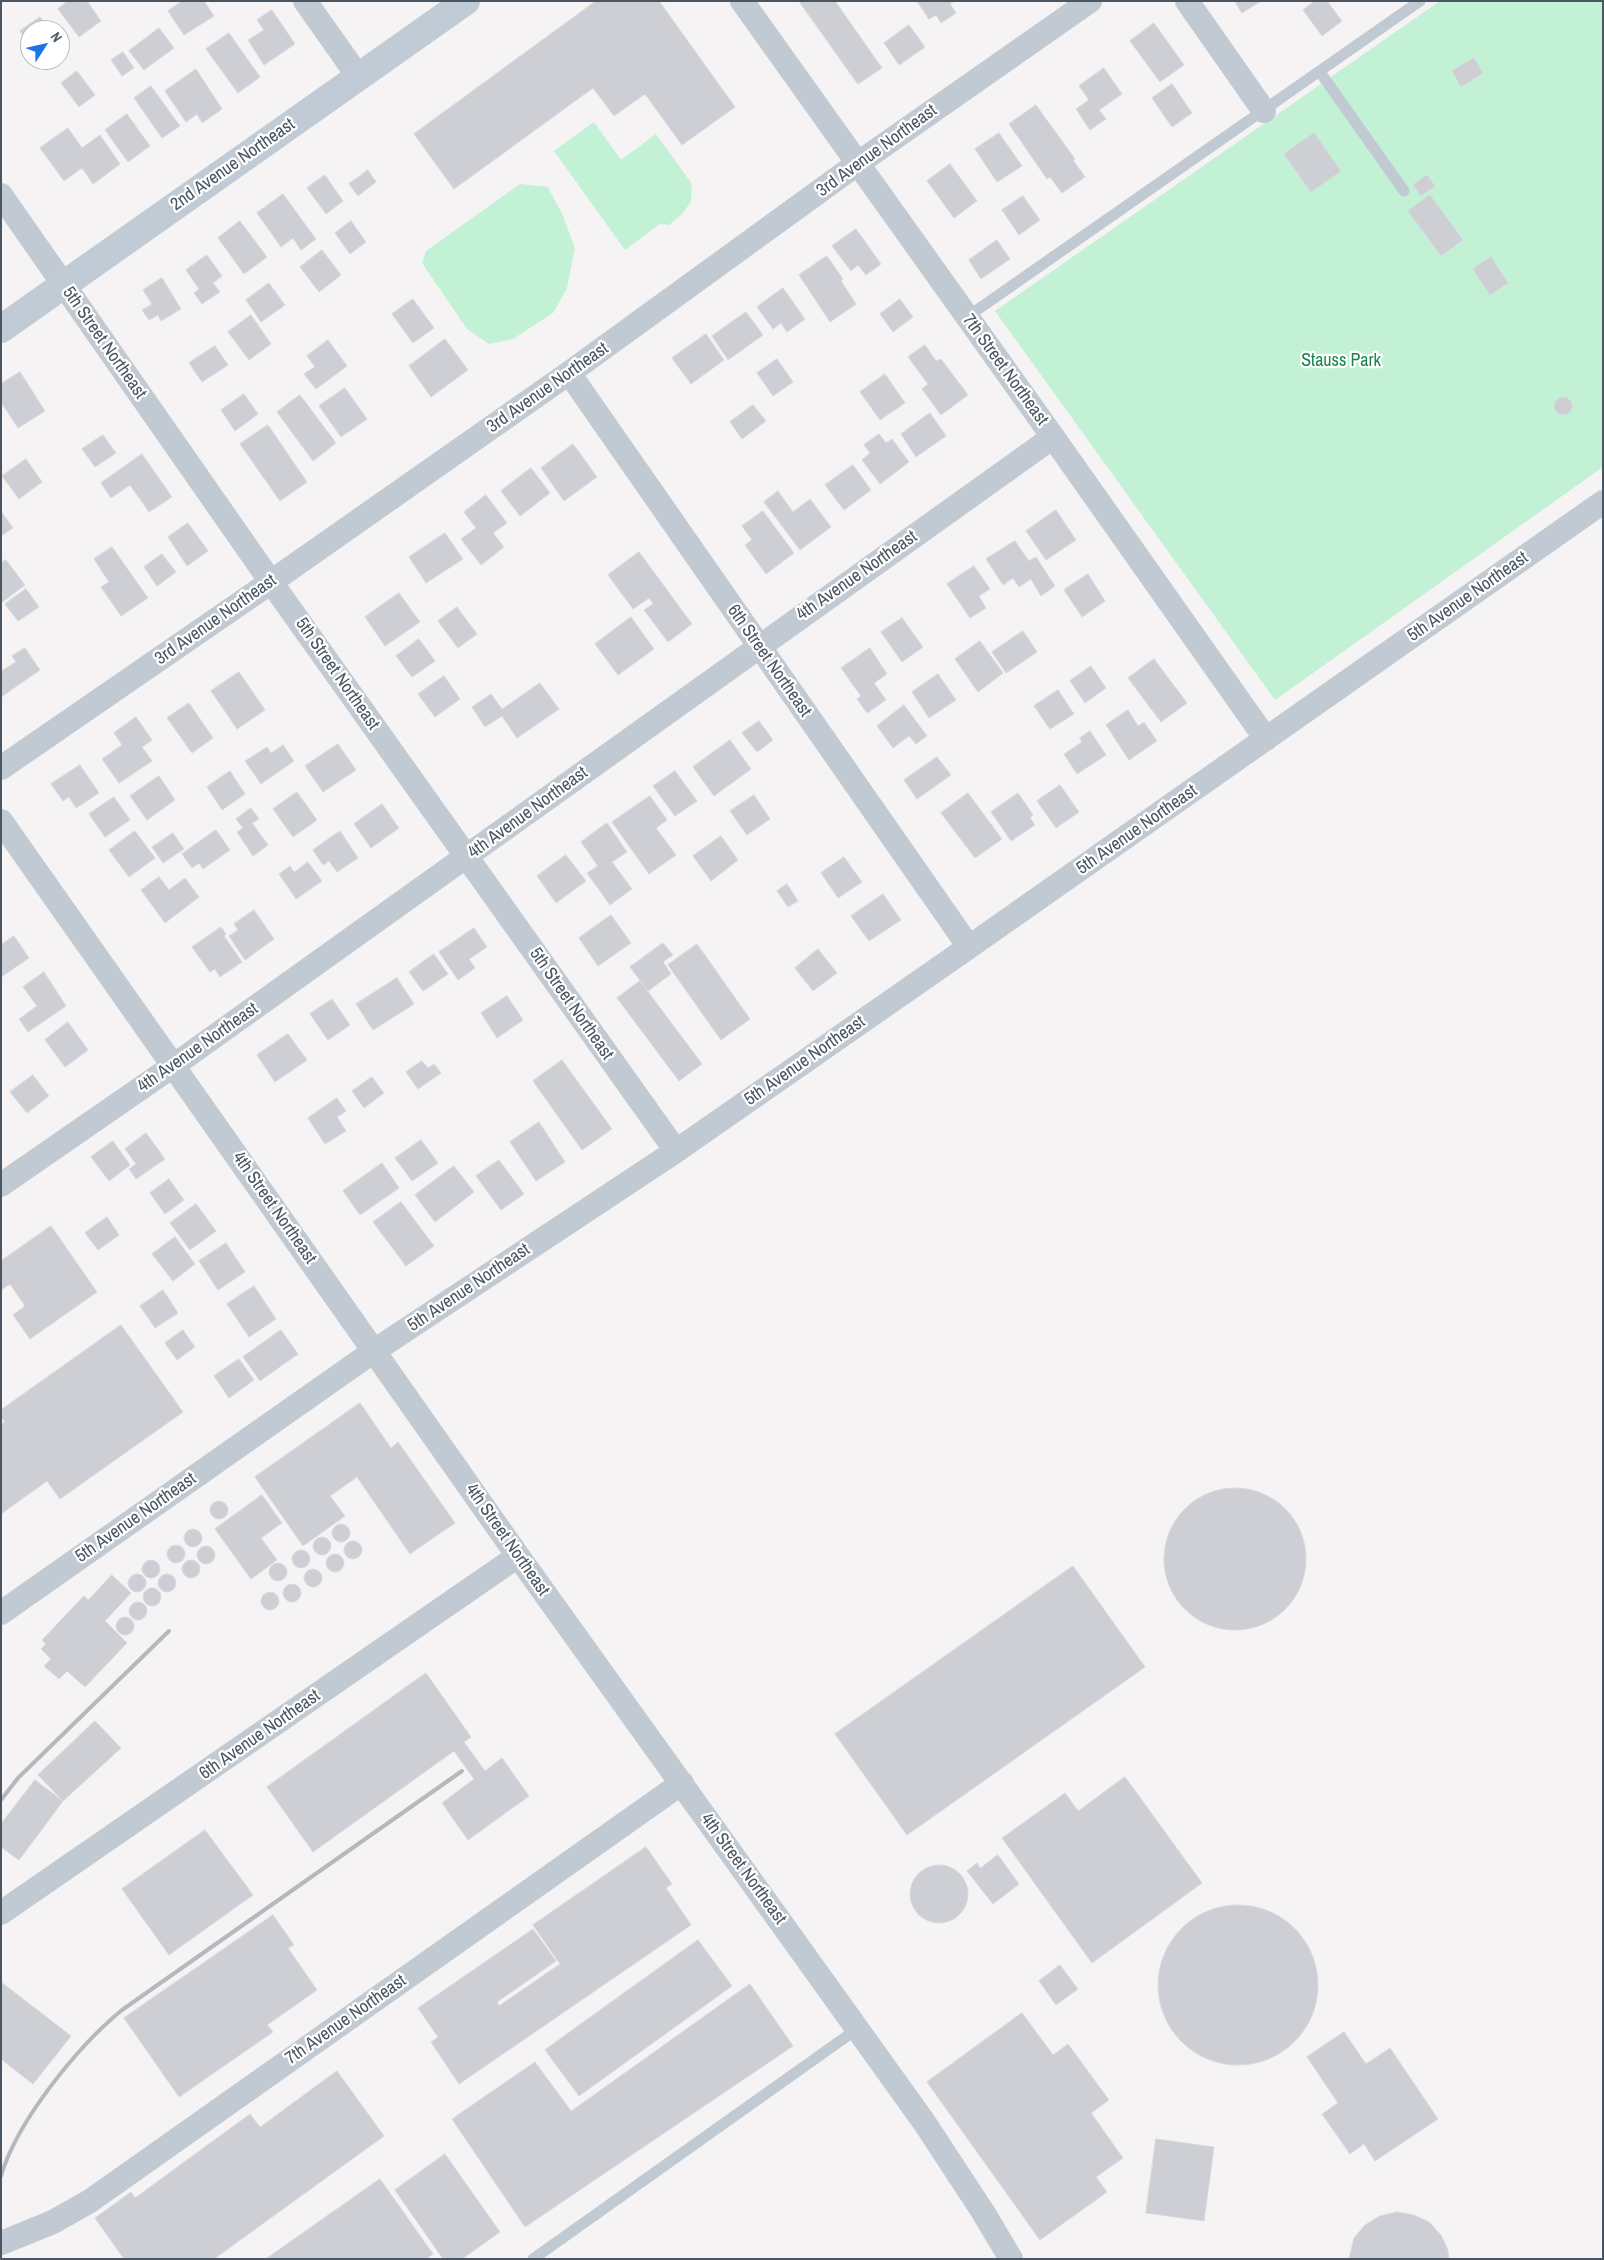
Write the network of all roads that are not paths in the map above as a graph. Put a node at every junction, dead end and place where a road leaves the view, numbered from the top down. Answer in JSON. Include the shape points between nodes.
{"nodes":[{"id":1,"x":305,"y":1,"type":"edge"},
{"id":2,"x":466,"y":1,"type":"edge"},
{"id":3,"x":742,"y":1,"type":"edge"},
{"id":4,"x":1090,"y":1,"type":"edge"},
{"id":5,"x":1187,"y":1,"type":"edge"},
{"id":6,"x":1420,"y":1,"type":"edge"},
{"id":7,"x":1320,"y":72,"type":"junction"},
{"id":8,"x":358,"y":76,"type":"junction"},
{"id":9,"x":1264,"y":111,"type":"junction"},
{"id":10,"x":857,"y":164,"type":"junction"},
{"id":11,"x":1404,"y":191,"type":"dead end"},
{"id":12,"x":1,"y":195,"type":"edge"},
{"id":13,"x":64,"y":285,"type":"junction"},
{"id":14,"x":967,"y":317,"type":"junction"},
{"id":15,"x":1,"y":329,"type":"edge"},
{"id":16,"x":569,"y":373,"type":"junction"},
{"id":17,"x":1053,"y":437,"type":"junction"},
{"id":18,"x":1603,"y":502,"type":"edge"},
{"id":19,"x":271,"y":582,"type":"junction"},
{"id":20,"x":759,"y":646,"type":"junction"},
{"id":21,"x":1266,"y":740,"type":"junction"},
{"id":22,"x":1,"y":768,"type":"edge"},
{"id":23,"x":1,"y":821,"type":"edge"},
{"id":24,"x":467,"y":857,"type":"junction"},
{"id":25,"x":969,"y":947,"type":"junction"},
{"id":26,"x":173,"y":1066,"type":"junction"},
{"id":27,"x":676,"y":1151,"type":"junction"},
{"id":28,"x":1,"y":1185,"type":"edge"},
{"id":29,"x":374,"y":1351,"type":"junction"},
{"id":30,"x":518,"y":1556,"type":"junction"},
{"id":31,"x":1,"y":1613,"type":"edge"},
{"id":32,"x":682,"y":1783,"type":"junction"},
{"id":33,"x":1,"y":1913,"type":"edge"},
{"id":34,"x":857,"y":2029,"type":"junction"},
{"id":35,"x":1,"y":2243,"type":"edge"},
{"id":36,"x":533,"y":2259,"type":"edge"},
{"id":37,"x":1011,"y":2259,"type":"edge"}],
"edges":[{"from":1,"to":8,"type":"street"},
{"from":2,"to":8,"type":"street","name":"2nd Avenue Northeast"},
{"from":3,"to":10,"type":"street","name":"7th Street Northeast"},
{"from":4,"to":10,"type":"street","name":"3rd Avenue Northeast"},
{"from":5,"to":9,"type":"street"},
{"from":6,"to":7,"type":"lane"},
{"from":7,"to":9,"type":"lane"},
{"from":7,"to":11,"type":"lane"},
{"from":8,"to":13,"type":"street","name":"2nd Avenue Northeast"},
{"from":9,"to":14,"type":"lane"},
{"from":10,"to":14,"type":"street","name":"7th Street Northeast"},
{"from":10,"to":16,"type":"street","name":"3rd Avenue Northeast"},
{"from":12,"to":13,"type":"street","name":"5th Street Northeast"},
{"from":13,"to":15,"type":"street","name":"2nd Avenue Northeast"},
{"from":13,"to":19,"type":"street","name":"5th Street Northeast"},
{"from":14,"to":17,"type":"street","name":"7th Street Northeast"},
{"from":16,"to":19,"type":"street","name":"3rd Avenue Northeast"},
{"from":16,"to":20,"type":"street","name":"6th Street Northeast"},
{"from":17,"to":20,"type":"street","name":"4th Avenue Northeast"},
{"from":17,"to":21,"type":"street","name":"7th Street Northeast"},
{"from":18,"to":21,"type":"street","name":"5th Avenue Northeast"},
{"from":19,"to":22,"type":"street","name":"3rd Avenue Northeast"},
{"from":19,"to":24,"type":"street","name":"5th Street Northeast"},
{"from":20,"to":24,"type":"street","name":"4th Avenue Northeast"},
{"from":20,"to":25,"type":"street","name":"6th Street Northeast"},
{"from":21,"to":25,"type":"street","name":"5th Avenue Northeast"},
{"from":23,"to":26,"type":"street","name":"4th Street Northeast"},
{"from":24,"to":26,"type":"street","name":"4th Avenue Northeast"},
{"from":24,"to":27,"type":"street","name":"5th Street Northeast"},
{"from":25,"to":27,"type":"street","name":"5th Avenue Northeast"},
{"from":26,"to":28,"type":"street","name":"4th Avenue Northeast"},
{"from":26,"to":29,"type":"street","name":"4th Street Northeast"},
{"from":27,"to":29,"type":"street","name":"5th Avenue Northeast"},
{"from":29,"to":30,"type":"street","name":"4th Street Northeast"},
{"from":29,"to":31,"type":"street","name":"5th Avenue Northeast"},
{"from":30,"to":32,"type":"street","name":"4th Street Northeast"},
{"from":30,"to":33,"type":"street","name":"6th Avenue Northeast"},
{"from":32,"to":34,"type":"street","name":"4th Street Northeast"},
{"from":32,"to":35,"type":"street","name":"7th Avenue Northeast","via":[[90,2201],[53,2222]]},
{"from":34,"to":36,"type":"lane"},
{"from":34,"to":37,"type":"street","name":"4th Street Northeast","via":[[924,2122]]}]}
